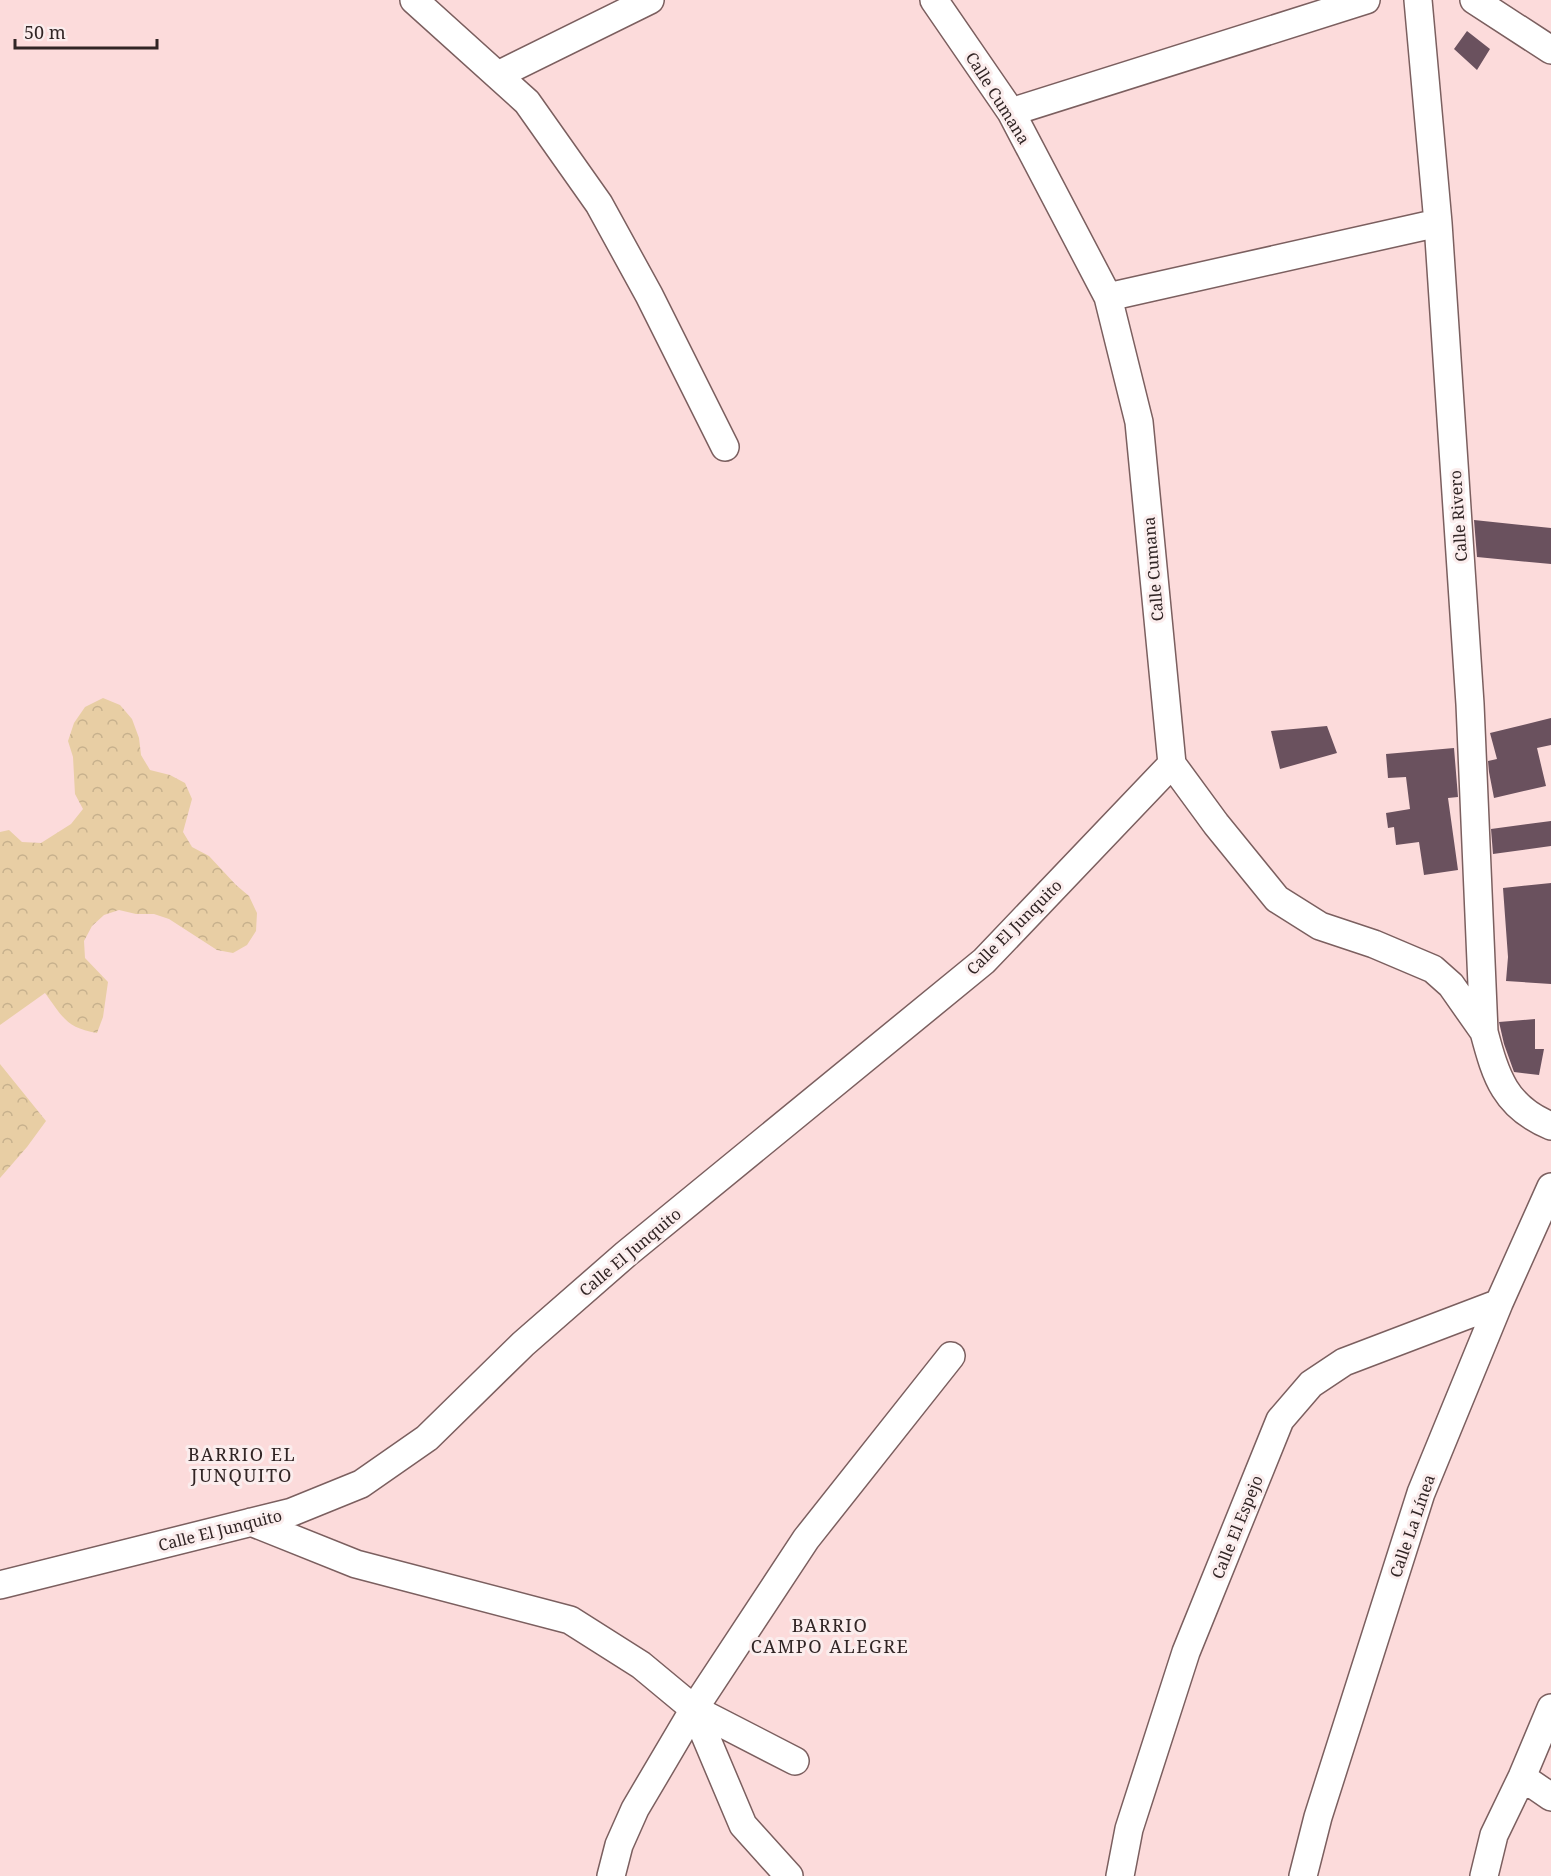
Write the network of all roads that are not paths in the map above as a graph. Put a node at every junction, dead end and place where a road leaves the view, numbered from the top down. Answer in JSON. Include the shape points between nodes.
{"nodes":[{"id":1,"x":414,"y":0,"type":"edge"},
{"id":2,"x":650,"y":0,"type":"edge"},
{"id":3,"x":934,"y":0,"type":"edge"},
{"id":4,"x":1366,"y":0,"type":"edge"},
{"id":5,"x":1418,"y":0,"type":"edge"},
{"id":6,"x":1474,"y":0,"type":"edge"},
{"id":7,"x":1551,"y":50,"type":"edge"},
{"id":8,"x":498,"y":75,"type":"junction"},
{"id":9,"x":1011,"y":112,"type":"junction"},
{"id":10,"x":1438,"y":223,"type":"junction"},
{"id":11,"x":1108,"y":297,"type":"junction"},
{"id":12,"x":725,"y":447,"type":"dead end"},
{"id":13,"x":1172,"y":764,"type":"junction"},
{"id":14,"x":1484,"y":1032,"type":"junction"},
{"id":15,"x":1551,"y":1126,"type":"edge"},
{"id":16,"x":1551,"y":1187,"type":"edge"},
{"id":17,"x":1499,"y":1303,"type":"junction"},
{"id":18,"x":951,"y":1356,"type":"dead end"},
{"id":19,"x":251,"y":1522,"type":"junction"},
{"id":20,"x":0,"y":1585,"type":"edge"},
{"id":21,"x":1551,"y":1708,"type":"edge"},
{"id":22,"x":694,"y":1709,"type":"junction"},
{"id":23,"x":795,"y":1761,"type":"dead end"},
{"id":24,"x":1522,"y":1777,"type":"junction"},
{"id":25,"x":1551,"y":1797,"type":"edge"},
{"id":26,"x":611,"y":1876,"type":"edge"},
{"id":27,"x":789,"y":1876,"type":"edge"},
{"id":28,"x":1120,"y":1876,"type":"edge"},
{"id":29,"x":1303,"y":1876,"type":"edge"},
{"id":30,"x":1484,"y":1876,"type":"edge"}],
"edges":[{"from":1,"to":8,"type":"street"},
{"from":2,"to":8,"type":"street"},
{"from":3,"to":9,"type":"street","name":"Calle Cumana"},
{"from":4,"to":9,"type":"street"},
{"from":5,"to":10,"type":"street","name":"Calle Rivero"},
{"from":6,"to":7,"type":"street"},
{"from":8,"to":12,"type":"street","via":[[527,102],[599,204]]},
{"from":9,"to":11,"type":"street","name":"Calle Cumana"},
{"from":10,"to":11,"type":"street"},
{"from":10,"to":14,"type":"street","name":"Calle Rivero","via":[[1470,704]]},
{"from":11,"to":13,"type":"street","name":"Calle Cumana","via":[[1139,422]]},
{"from":13,"to":14,"type":"street","via":[[1277,899],[1320,926],[1433,969],[1451,985]]},
{"from":13,"to":19,"type":"street","name":"Calle El Junquito","via":[[984,961],[626,1254],[523,1344],[427,1438],[361,1484],[292,1512]]},
{"from":14,"to":15,"type":"street","via":[[1492,1063],[1508,1097],[1534,1119]]},
{"from":16,"to":17,"type":"street","name":"Calle La Línea"},
{"from":17,"to":28,"type":"street","name":"Calle El Espejo","via":[[1344,1362],[1311,1384],[1280,1420],[1186,1652],[1129,1828]]},
{"from":17,"to":29,"type":"street","name":"Calle La Línea","via":[[1421,1493],[1318,1817]]},
{"from":18,"to":22,"type":"street","via":[[806,1539]]},
{"from":19,"to":20,"type":"street","name":"Calle El Junquito"},
{"from":19,"to":22,"type":"street","via":[[356,1564],[570,1620],[641,1665]]},
{"from":21,"to":24,"type":"street"},
{"from":22,"to":23,"type":"street"},
{"from":22,"to":26,"type":"street","via":[[635,1809]]},
{"from":22,"to":27,"type":"street","via":[[743,1825]]},
{"from":24,"to":25,"type":"street"},
{"from":24,"to":30,"type":"street","via":[[1494,1835]]}]}
